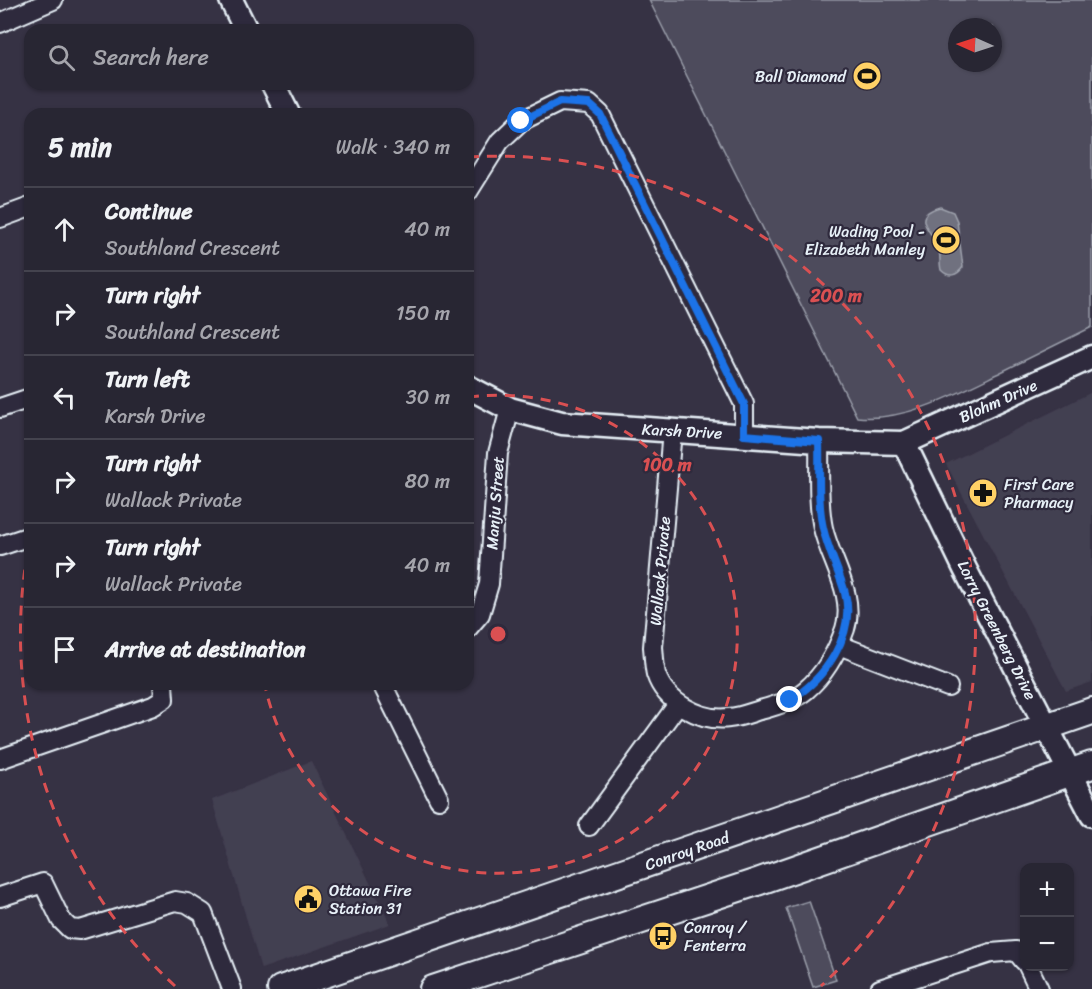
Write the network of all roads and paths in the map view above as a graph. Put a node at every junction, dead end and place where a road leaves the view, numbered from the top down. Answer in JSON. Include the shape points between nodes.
{"nodes":[{"id":1,"x":53,"y":0,"type":"edge"},
{"id":2,"x":231,"y":0,"type":"edge"},
{"id":3,"x":0,"y":23,"type":"edge"},
{"id":4,"x":243,"y":24,"type":"edge"},
{"id":5,"x":276,"y":90,"type":"edge"},
{"id":6,"x":285,"y":108,"type":"edge"},
{"id":7,"x":474,"y":182,"type":"edge"},
{"id":8,"x":24,"y":209,"type":"edge"},
{"id":9,"x":0,"y":218,"type":"edge"},
{"id":10,"x":1092,"y":357,"type":"edge"},
{"id":11,"x":474,"y":390,"type":"edge"},
{"id":12,"x":24,"y":400,"type":"edge"},
{"id":13,"x":0,"y":408,"type":"edge"},
{"id":14,"x":510,"y":409,"type":"junction"},
{"id":15,"x":672,"y":431,"type":"junction"},
{"id":16,"x":744,"y":435,"type":"junction"},
{"id":17,"x":819,"y":441,"type":"junction"},
{"id":18,"x":904,"y":443,"type":"junction"},
{"id":19,"x":24,"y":538,"type":"edge"},
{"id":20,"x":0,"y":546,"type":"edge"},
{"id":21,"x":474,"y":621,"type":"edge"},
{"id":22,"x":838,"y":645,"type":"junction"},
{"id":23,"x":948,"y":687,"type":"dead end"},
{"id":24,"x":163,"y":690,"type":"edge"},
{"id":25,"x":385,"y":690,"type":"edge"},
{"id":26,"x":678,"y":704,"type":"junction"},
{"id":27,"x":1092,"y":711,"type":"edge"},
{"id":28,"x":1048,"y":727,"type":"junction"},
{"id":29,"x":0,"y":759,"type":"edge"},
{"id":30,"x":1082,"y":769,"type":"edge"},
{"id":31,"x":439,"y":799,"type":"dead end"},
{"id":32,"x":1092,"y":816,"type":"edge"},
{"id":33,"x":589,"y":826,"type":"dead end"},
{"id":34,"x":0,"y":897,"type":"edge"},
{"id":35,"x":1020,"y":956,"type":"edge"},
{"id":36,"x":1030,"y":971,"type":"edge"},
{"id":37,"x":319,"y":983,"type":"edge"},
{"id":38,"x":232,"y":989,"type":"edge"},
{"id":39,"x":281,"y":989,"type":"edge"},
{"id":40,"x":433,"y":989,"type":"edge"},
{"id":41,"x":880,"y":989,"type":"edge"},
{"id":42,"x":1039,"y":989,"type":"edge"}],
"edges":[{"from":1,"to":3,"type":"street"},
{"from":2,"to":4,"type":"street"},
{"from":5,"to":6,"type":"street"},
{"from":7,"to":16,"type":"street","via":[[500,141],[521,121],[560,102],[589,104],[600,114],[744,404]]},
{"from":8,"to":9,"type":"street"},
{"from":10,"to":18,"type":"street","name":"Blohm Drive"},
{"from":11,"to":14,"type":"street","name":"Karsh Drive"},
{"from":12,"to":13,"type":"street"},
{"from":14,"to":15,"type":"street","name":"Karsh Drive","via":[[562,423]]},
{"from":14,"to":21,"type":"street","name":"Manju Street","via":[[498,453],[489,584]]},
{"from":15,"to":16,"type":"street","name":"Karsh Drive"},
{"from":15,"to":26,"type":"street","name":"Wallack Private","via":[[653,647],[656,674],[664,690]]},
{"from":16,"to":17,"type":"street","name":"Karsh Drive"},
{"from":17,"to":18,"type":"street","name":"Karsh Drive"},
{"from":17,"to":22,"type":"street","name":"Wallack Private","via":[[823,528],[847,610],[846,626]]},
{"from":18,"to":28,"type":"street","name":"Lorry Greenberg Drive"},
{"from":19,"to":20,"type":"street"},
{"from":22,"to":23,"type":"street"},
{"from":22,"to":26,"type":"street","name":"Wallack Private","via":[[834,656],[806,690],[775,706],[713,718]]},
{"from":24,"to":29,"type":"street","via":[[164,699],[153,706]]},
{"from":25,"to":31,"type":"street"},
{"from":26,"to":33,"type":"street"},
{"from":27,"to":28,"type":"main road","name":"Conroy Road"},
{"from":28,"to":30,"type":"street","name":"Lorry Greenberg Drive"},
{"from":28,"to":37,"type":"main road","name":"Conroy Road"},
{"from":30,"to":32,"type":"street","name":"Lorry Greenberg Drive"},
{"from":30,"to":40,"type":"main road"},
{"from":34,"to":38,"type":"street","via":[[43,884],[61,920],[70,929],[80,930],[175,901],[188,903],[203,913]]},
{"from":35,"to":41,"type":"street","via":[[1016,951],[991,953]]},
{"from":36,"to":42,"type":"street"},
{"from":37,"to":39,"type":"main road","name":"Conroy Road"}]}
